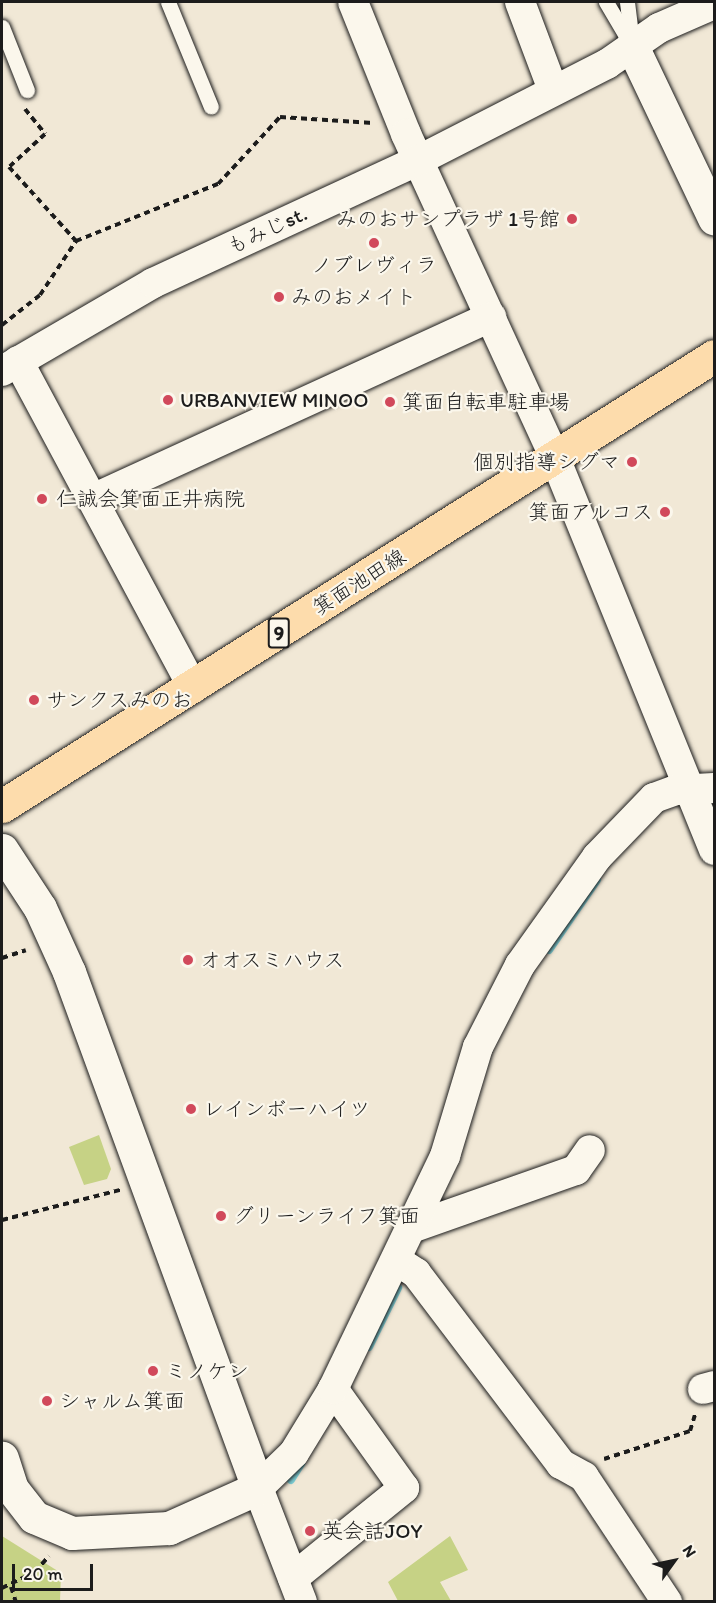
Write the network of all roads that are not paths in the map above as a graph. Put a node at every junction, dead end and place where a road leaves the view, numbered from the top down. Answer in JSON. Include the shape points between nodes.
{"nodes":[{"id":1,"x":168,"y":2,"type":"edge"},
{"id":2,"x":353,"y":2,"type":"edge"},
{"id":3,"x":520,"y":2,"type":"edge"},
{"id":4,"x":606,"y":2,"type":"edge"},
{"id":5,"x":627,"y":2,"type":"edge"},
{"id":6,"x":714,"y":3,"type":"edge"},
{"id":7,"x":2,"y":27,"type":"edge"},
{"id":8,"x":632,"y":46,"type":"junction"},
{"id":9,"x":27,"y":90,"type":"dead end"},
{"id":10,"x":553,"y":90,"type":"junction"},
{"id":11,"x":211,"y":107,"type":"dead end"},
{"id":12,"x":421,"y":159,"type":"junction"},
{"id":13,"x":714,"y":218,"type":"edge"},
{"id":14,"x":491,"y":316,"type":"junction"},
{"id":15,"x":714,"y":356,"type":"edge"},
{"id":16,"x":10,"y":366,"type":"edge"},
{"id":17,"x":555,"y":458,"type":"junction"},
{"id":18,"x":93,"y":499,"type":"junction"},
{"id":19,"x":193,"y":688,"type":"junction"},
{"id":20,"x":703,"y":789,"type":"edge"},
{"id":21,"x":2,"y":806,"type":"edge"},
{"id":22,"x":2,"y":850,"type":"edge"},
{"id":23,"x":714,"y":850,"type":"edge"},
{"id":24,"x":590,"y":1150,"type":"dead end"},
{"id":25,"x":411,"y":1228,"type":"junction"},
{"id":26,"x":396,"y":1260,"type":"junction"},
{"id":27,"x":333,"y":1389,"type":"junction"},
{"id":28,"x":2,"y":1458,"type":"edge"},
{"id":29,"x":258,"y":1488,"type":"junction"},
{"id":30,"x":297,"y":1594,"type":"edge"},
{"id":31,"x":667,"y":1602,"type":"edge"}],
"edges":[{"from":1,"to":11,"type":"lane"},
{"from":2,"to":12,"type":"street"},
{"from":3,"to":10,"type":"street"},
{"from":4,"to":8,"type":"lane"},
{"from":5,"to":8,"type":"lane"},
{"from":6,"to":8,"type":"street","name":"もみじst."},
{"from":7,"to":9,"type":"lane"},
{"from":8,"to":10,"type":"street","name":"もみじst."},
{"from":8,"to":13,"type":"street"},
{"from":10,"to":12,"type":"street","name":"もみじst."},
{"from":12,"to":14,"type":"street"},
{"from":12,"to":16,"type":"street","name":"もみじst.","via":[[153,284]]},
{"from":14,"to":17,"type":"street"},
{"from":14,"to":18,"type":"street"},
{"from":15,"to":17,"type":"main road","name":"箕面池田線","number":"9"},
{"from":16,"to":18,"type":"street"},
{"from":17,"to":19,"type":"main road","name":"箕面池田線","number":"9"},
{"from":17,"to":20,"type":"street"},
{"from":18,"to":19,"type":"street"},
{"from":19,"to":21,"type":"main road","name":"箕面池田線","number":"9"},
{"from":20,"to":23,"type":"street"},
{"from":20,"to":25,"type":"street","via":[[654,798],[597,857],[520,965],[478,1047],[445,1156]]},
{"from":22,"to":29,"type":"street","via":[[39,908],[69,972]]},
{"from":24,"to":25,"type":"street","via":[[576,1170]]},
{"from":25,"to":26,"type":"street"},
{"from":26,"to":27,"type":"street"},
{"from":26,"to":31,"type":"street","via":[[416,1273],[561,1464],[584,1477]]},
{"from":27,"to":29,"type":"street","via":[[294,1453]]},
{"from":27,"to":30,"type":"street","via":[[404,1488]]},
{"from":28,"to":29,"type":"street","via":[[12,1489],[34,1516],[72,1533],[169,1528]]},
{"from":29,"to":30,"type":"street"}]}
